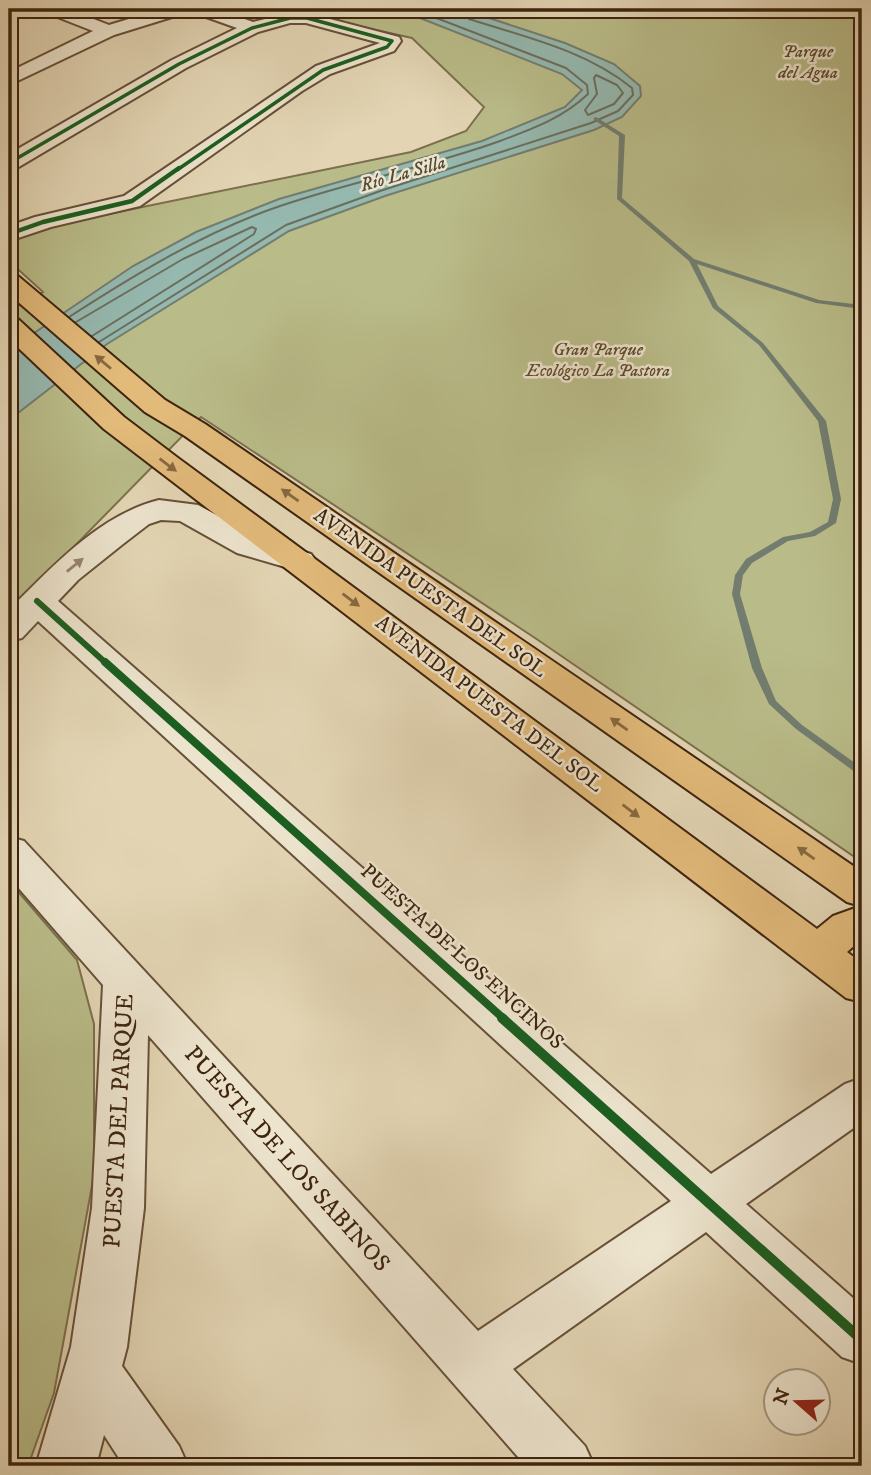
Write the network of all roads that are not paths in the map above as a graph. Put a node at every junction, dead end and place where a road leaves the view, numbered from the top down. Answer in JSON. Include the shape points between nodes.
{"nodes":[{"id":1,"x":22,"y":9,"type":"edge"},
{"id":2,"x":53,"y":9,"type":"edge"},
{"id":3,"x":179,"y":9,"type":"edge"},
{"id":4,"x":201,"y":9,"type":"edge"},
{"id":5,"x":9,"y":15,"type":"edge"},
{"id":6,"x":252,"y":28,"type":"junction"},
{"id":7,"x":108,"y":31,"type":"junction"},
{"id":8,"x":9,"y":79,"type":"edge"},
{"id":9,"x":9,"y":163,"type":"edge"},
{"id":10,"x":9,"y":234,"type":"edge"},
{"id":11,"x":10,"y":282,"type":"edge"},
{"id":12,"x":9,"y":325,"type":"edge"},
{"id":13,"x":299,"y":561,"type":"junction"},
{"id":14,"x":23,"y":615,"type":"edge"},
{"id":15,"x":9,"y":851,"type":"edge"},
{"id":16,"x":862,"y":892,"type":"edge"},
{"id":17,"x":862,"y":920,"type":"edge"},
{"id":18,"x":823,"y":955,"type":"junction"},
{"id":19,"x":126,"y":981,"type":"junction"},
{"id":20,"x":862,"y":986,"type":"edge"},
{"id":21,"x":862,"y":1097,"type":"edge"},
{"id":22,"x":709,"y":1202,"type":"junction"},
{"id":23,"x":862,"y":1340,"type":"edge"},
{"id":24,"x":473,"y":1365,"type":"junction"},
{"id":25,"x":93,"y":1371,"type":"junction"},
{"id":26,"x":66,"y":1466,"type":"edge"},
{"id":27,"x":158,"y":1466,"type":"edge"},
{"id":28,"x":564,"y":1466,"type":"edge"}],
"edges":[{"from":1,"to":5,"type":"street"},
{"from":2,"to":7,"type":"street"},
{"from":3,"to":7,"type":"street"},
{"from":4,"to":6,"type":"street"},
{"from":6,"to":9,"type":"street","via":[[24,143]]},
{"from":6,"to":10,"type":"street","via":[[298,17],[392,41],[295,87],[132,201]]},
{"from":7,"to":8,"type":"street"},
{"from":16,"to":11,"type":"main road","name":"AVENIDA PUESTA DEL SOL","one_way":true,"via":[[155,406]]},
{"from":12,"to":13,"type":"main road","name":"AVENIDA PUESTA DEL SOL","one_way":true,"via":[[114,423]]},
{"from":14,"to":13,"type":"street","one_way":true,"via":[[111,537],[138,517],[159,510],[187,512],[249,546]]},
{"from":13,"to":18,"type":"main road","name":"AVENIDA PUESTA DEL SOL","one_way":true},
{"from":14,"to":22,"type":"street","name":"PUESTA DE LOS ENCINOS"},
{"from":15,"to":19,"type":"street","name":"PUESTA DE LOS SABINOS"},
{"from":17,"to":18,"type":"main road","via":[[840,931]]},
{"from":18,"to":20,"type":"main road","name":"AVENIDA PUESTA DEL SOL"},
{"from":19,"to":24,"type":"street","name":"PUESTA DE LOS SABINOS"},
{"from":19,"to":25,"type":"street","name":"PUESTA DEL PARQUE","via":[[118,1208]]},
{"from":21,"to":22,"type":"street"},
{"from":22,"to":23,"type":"street","name":"PUESTA DE LOS ENCINOS"},
{"from":22,"to":24,"type":"street"},
{"from":24,"to":28,"type":"street","name":"PUESTA DE LOS SABINOS"},
{"from":25,"to":26,"type":"street","name":"PUESTA DEL PARQUE"},
{"from":25,"to":27,"type":"street"}]}
